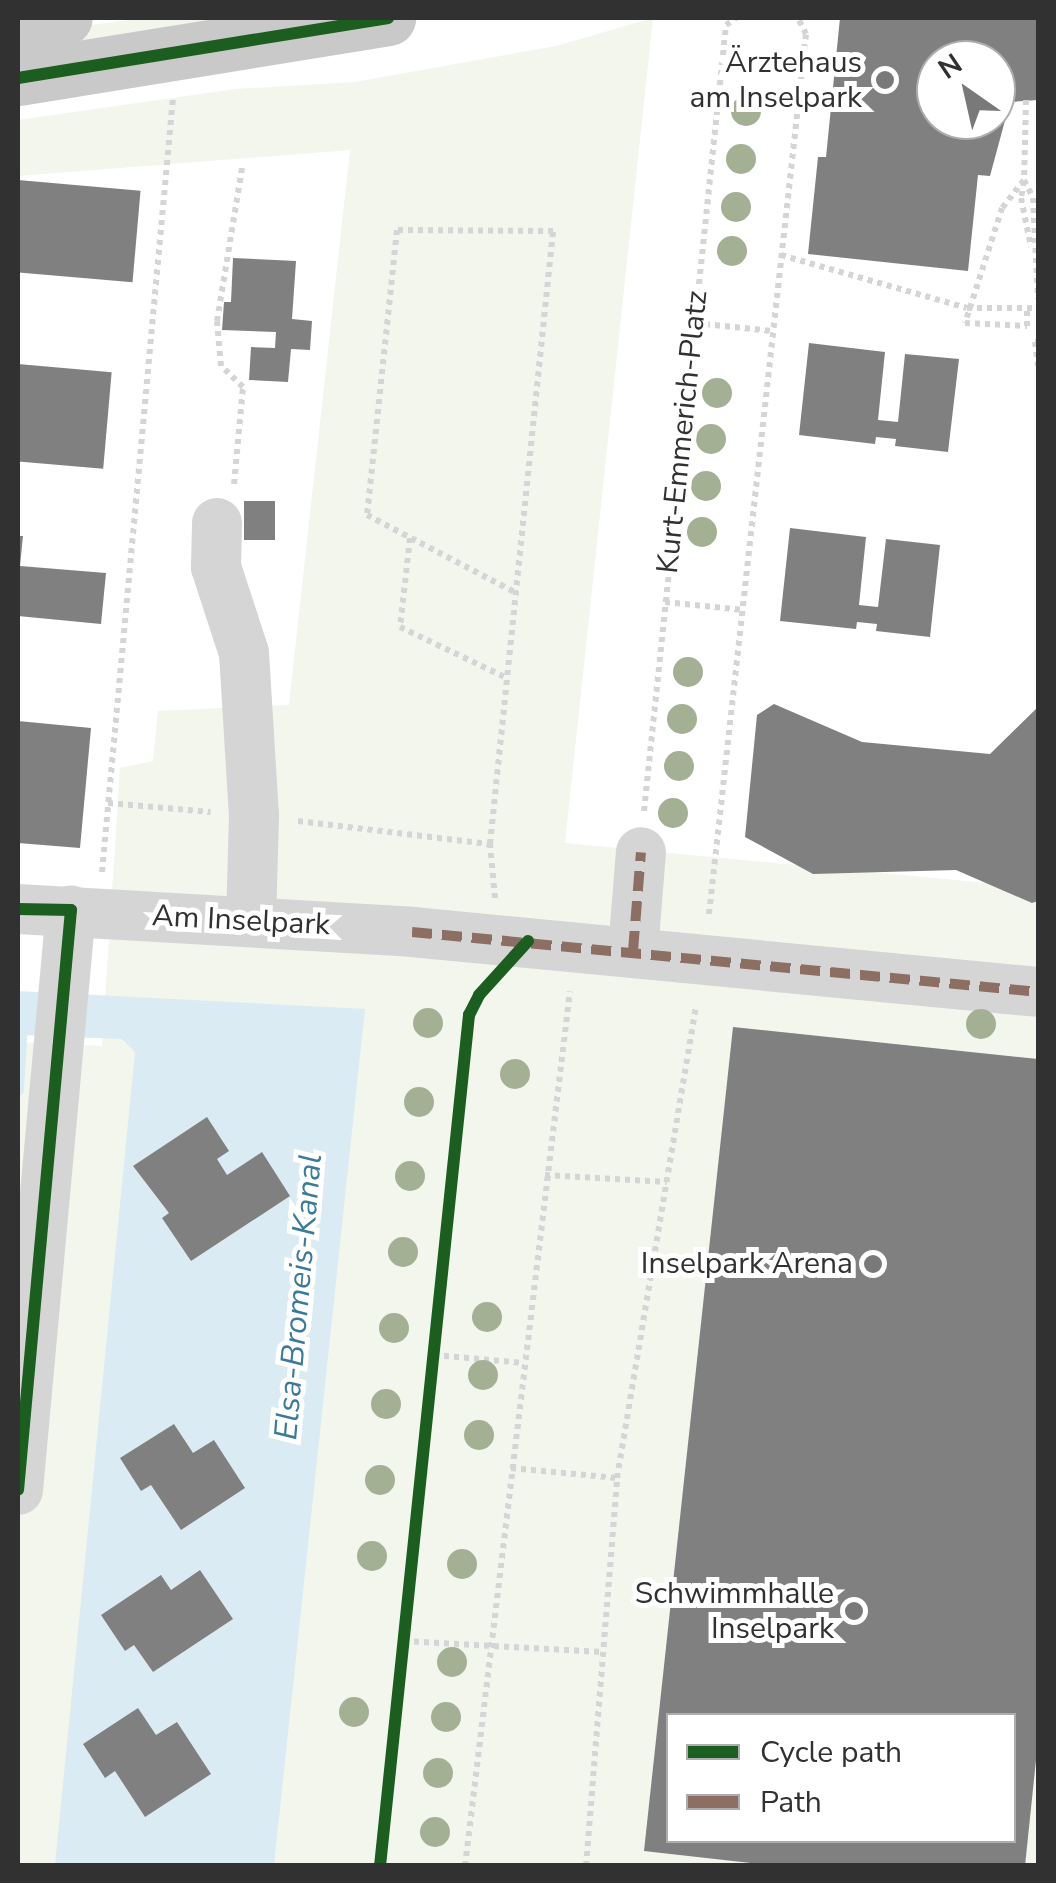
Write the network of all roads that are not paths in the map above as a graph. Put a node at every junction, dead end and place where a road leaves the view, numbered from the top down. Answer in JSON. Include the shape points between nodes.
{"nodes":[{"id":1,"x":65,"y":18,"type":"edge"},
{"id":2,"x":388,"y":18,"type":"edge"},
{"id":3,"x":18,"y":24,"type":"edge"},
{"id":4,"x":18,"y":78,"type":"edge"},
{"id":5,"x":217,"y":524,"type":"road end"},
{"id":6,"x":641,"y":852,"type":"road end"},
{"id":7,"x":18,"y":908,"type":"edge"},
{"id":8,"x":251,"y":921,"type":"junction"},
{"id":9,"x":79,"y":926,"type":"junction"},
{"id":10,"x":633,"y":952,"type":"junction"},
{"id":11,"x":1038,"y":992,"type":"edge"},
{"id":12,"x":18,"y":1490,"type":"edge"}],
"edges":[{"from":1,"to":3,"type":"main road"},
{"from":2,"to":4,"type":"main road"},
{"from":5,"to":8,"type":"street","via":[[216,567],[244,653],[254,815]]},
{"from":6,"to":10,"type":"street"},
{"from":7,"to":9,"type":"street","name":"Am Inselpark"},
{"from":8,"to":9,"type":"street","name":"Am Inselpark"},
{"from":8,"to":10,"type":"street","name":"Am Inselpark"},
{"from":9,"to":12,"type":"street","via":[[58,1060]]},
{"from":10,"to":11,"type":"street","name":"Am Inselpark"}]}
